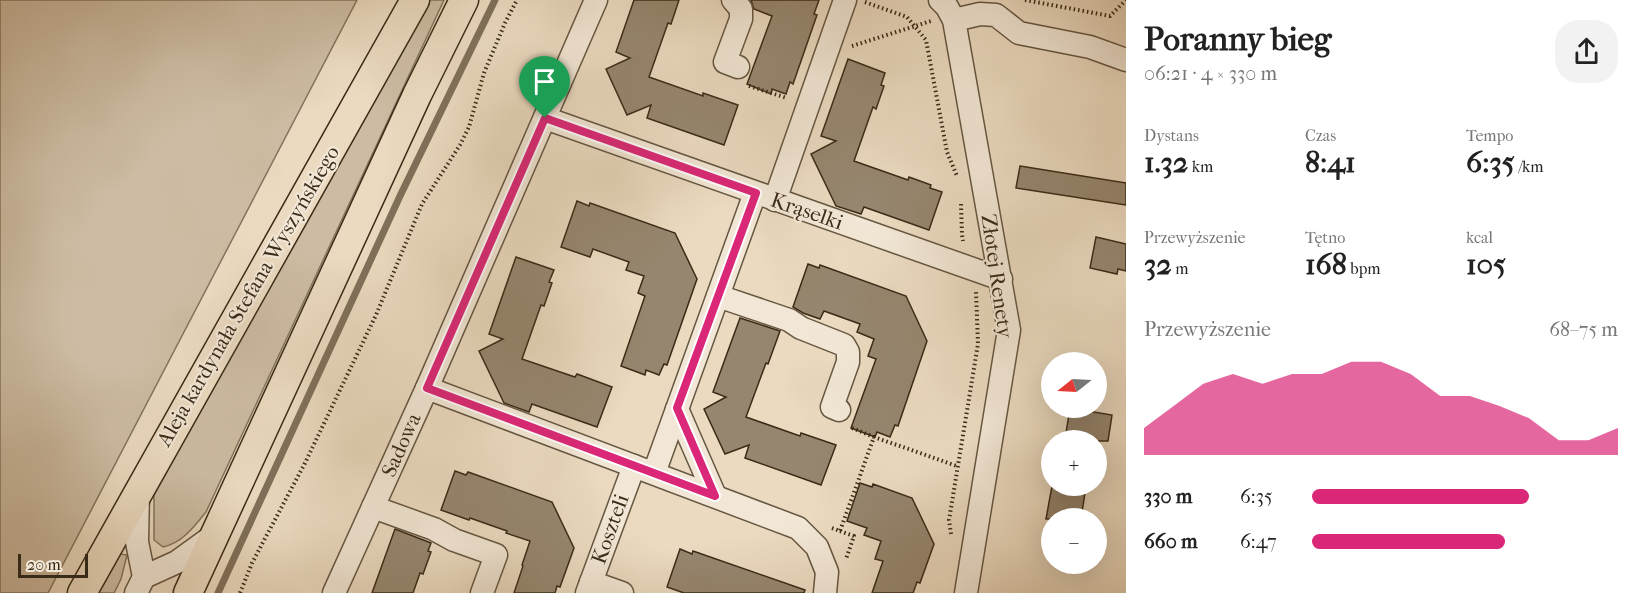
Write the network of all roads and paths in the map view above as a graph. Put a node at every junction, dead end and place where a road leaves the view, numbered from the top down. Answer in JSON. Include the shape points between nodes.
{"nodes":[{"id":1,"x":415,"y":0,"type":"edge"},
{"id":2,"x":464,"y":0,"type":"edge"},
{"id":3,"x":517,"y":0,"type":"edge"},
{"id":4,"x":596,"y":0,"type":"edge"},
{"id":5,"x":733,"y":0,"type":"edge"},
{"id":6,"x":845,"y":0,"type":"edge"},
{"id":7,"x":940,"y":0,"type":"edge"},
{"id":8,"x":1025,"y":0,"type":"edge"},
{"id":9,"x":1126,"y":0,"type":"edge"},
{"id":10,"x":927,"y":22,"type":"dead end"},
{"id":11,"x":954,"y":26,"type":"junction"},
{"id":12,"x":826,"y":54,"type":"junction"},
{"id":13,"x":1126,"y":60,"type":"edge"},
{"id":14,"x":738,"y":67,"type":"joint"},
{"id":15,"x":808,"y":105,"type":"junction"},
{"id":16,"x":545,"y":118,"type":"junction"},
{"id":17,"x":765,"y":196,"type":"junction"},
{"id":18,"x":1000,"y":279,"type":"junction"},
{"id":19,"x":718,"y":296,"type":"junction"},
{"id":20,"x":427,"y":388,"type":"junction"},
{"id":21,"x":677,"y":408,"type":"junction"},
{"id":22,"x":840,"y":410,"type":"dead end"},
{"id":23,"x":957,"y":466,"type":"dead end"},
{"id":24,"x":644,"y":469,"type":"junction"},
{"id":25,"x":138,"y":490,"type":"junction"},
{"id":26,"x":715,"y":496,"type":"junction"},
{"id":27,"x":373,"y":507,"type":"junction"},
{"id":28,"x":830,"y":528,"type":"dead end"},
{"id":29,"x":213,"y":536,"type":"junction"},
{"id":30,"x":140,"y":585,"type":"edge"},
{"id":31,"x":589,"y":587,"type":"edge"},
{"id":32,"x":82,"y":593,"type":"edge"},
{"id":33,"x":188,"y":593,"type":"edge"},
{"id":34,"x":240,"y":593,"type":"edge"},
{"id":35,"x":334,"y":593,"type":"edge"},
{"id":36,"x":482,"y":593,"type":"edge"},
{"id":37,"x":622,"y":593,"type":"edge"},
{"id":38,"x":825,"y":593,"type":"edge"},
{"id":39,"x":966,"y":593,"type":"edge"}],
"edges":[{"from":1,"to":25,"type":"main road","name":"Aleja kardynała Stefana Wyszyńskiego"},
{"from":2,"to":29,"type":"main road"},
{"from":3,"to":34,"type":"path","via":[[484,73],[469,127],[423,204],[376,315]]},
{"from":4,"to":16,"type":"street","name":"Sadowa"},
{"from":5,"to":14,"type":"street","via":[[741,9],[741,19],[725,62]]},
{"from":6,"to":12,"type":"street","name":"Koszteli"},
{"from":7,"to":11,"type":"street"},
{"from":8,"to":9,"type":"path","via":[[1110,16]]},
{"from":10,"to":12,"type":"path"},
{"from":11,"to":13,"type":"street","via":[[980,14],[996,15],[1019,33],[1090,47]]},
{"from":11,"to":18,"type":"street","name":"Złotej Renety"},
{"from":12,"to":15,"type":"street","name":"Koszteli"},
{"from":14,"to":15,"type":"path","via":[[739,82]]},
{"from":15,"to":17,"type":"street","name":"Koszteli"},
{"from":16,"to":17,"type":"street","name":"Krąselki"},
{"from":16,"to":20,"type":"street","name":"Sadowa"},
{"from":17,"to":18,"type":"street","name":"Krąselki"},
{"from":17,"to":19,"type":"street","name":"Koszteli"},
{"from":18,"to":39,"type":"street","name":"Złotej Renety","via":[[1010,330]]},
{"from":19,"to":21,"type":"street","name":"Koszteli"},
{"from":19,"to":22,"type":"street","via":[[789,320],[844,345],[848,362],[832,407]]},
{"from":20,"to":24,"type":"street"},
{"from":20,"to":27,"type":"street","name":"Sadowa"},
{"from":21,"to":24,"type":"street","name":"Koszteli"},
{"from":21,"to":26,"type":"street"},
{"from":23,"to":28,"type":"path","via":[[874,437],[840,531]]},
{"from":24,"to":26,"type":"street"},
{"from":24,"to":31,"type":"street","name":"Koszteli"},
{"from":25,"to":30,"type":"street"},
{"from":25,"to":32,"type":"main road","name":"Aleja kardynała Stefana Wyszyńskiego"},
{"from":26,"to":38,"type":"street","via":[[798,528],[817,547],[826,572]]},
{"from":27,"to":35,"type":"street","name":"Sadowa"},
{"from":27,"to":36,"type":"street","via":[[496,555]]},
{"from":29,"to":30,"type":"street"},
{"from":29,"to":33,"type":"main road"},
{"from":31,"to":37,"type":"street"}]}
